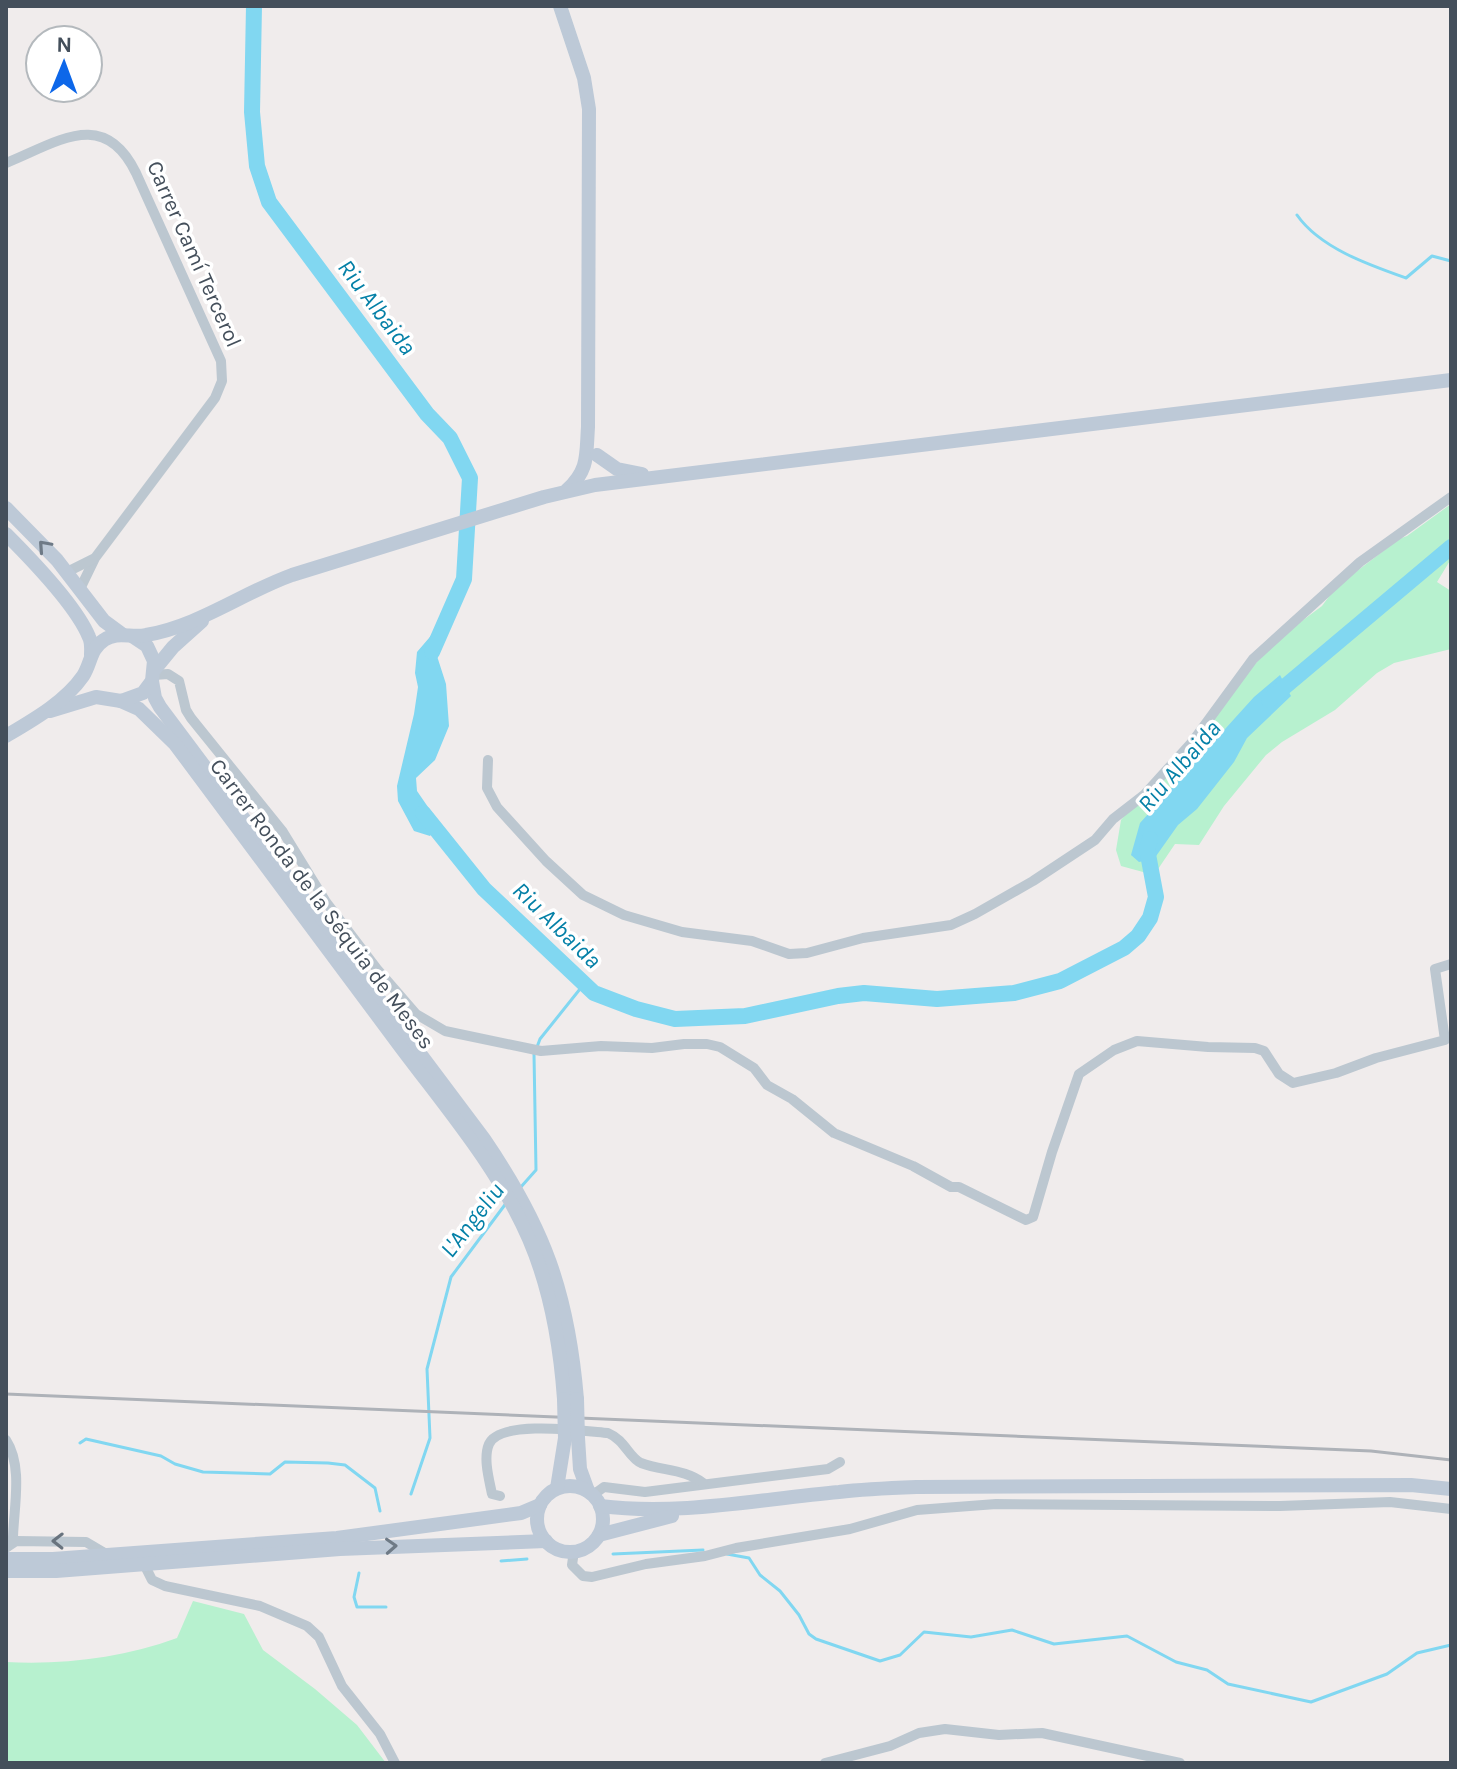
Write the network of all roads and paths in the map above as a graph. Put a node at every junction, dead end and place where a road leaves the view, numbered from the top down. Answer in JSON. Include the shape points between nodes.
{"nodes":[{"id":1,"x":560,"y":6,"type":"edge"},
{"id":2,"x":6,"y":163,"type":"edge"},
{"id":3,"x":1451,"y":380,"type":"edge"},
{"id":4,"x":588,"y":427,"type":"junction"},
{"id":5,"x":597,"y":455,"type":"junction"},
{"id":6,"x":584,"y":468,"type":"junction"},
{"id":7,"x":666,"y":476,"type":"junction"},
{"id":8,"x":595,"y":485,"type":"junction"},
{"id":9,"x":567,"y":491,"type":"junction"},
{"id":10,"x":1451,"y":497,"type":"edge"},
{"id":11,"x":6,"y":508,"type":"edge"},
{"id":12,"x":6,"y":534,"type":"edge"},
{"id":13,"x":95,"y":558,"type":"junction"},
{"id":14,"x":67,"y":572,"type":"junction"},
{"id":15,"x":80,"y":589,"type":"junction"},
{"id":16,"x":208,"y":615,"type":"junction"},
{"id":17,"x":128,"y":635,"type":"junction"},
{"id":18,"x":90,"y":660,"type":"junction"},
{"id":19,"x":154,"y":675,"type":"junction"},
{"id":20,"x":114,"y":699,"type":"junction"},
{"id":21,"x":42,"y":714,"type":"junction"},
{"id":22,"x":6,"y":736,"type":"edge"},
{"id":23,"x":488,"y":760,"type":"dead end"},
{"id":24,"x":1451,"y":964,"type":"edge"},
{"id":25,"x":479,"y":1143,"type":"junction"},
{"id":26,"x":572,"y":1438,"type":"junction"},
{"id":27,"x":6,"y":1440,"type":"edge"},
{"id":28,"x":840,"y":1462,"type":"dead end"},
{"id":29,"x":703,"y":1483,"type":"junction"},
{"id":30,"x":557,"y":1488,"type":"junction"},
{"id":31,"x":1451,"y":1489,"type":"edge"},
{"id":32,"x":500,"y":1496,"type":"dead end"},
{"id":33,"x":594,"y":1497,"type":"junction"},
{"id":34,"x":540,"y":1505,"type":"junction"},
{"id":35,"x":703,"y":1508,"type":"junction"},
{"id":36,"x":1451,"y":1509,"type":"edge"},
{"id":37,"x":599,"y":1535,"type":"junction"},
{"id":38,"x":546,"y":1541,"type":"junction"},
{"id":39,"x":6,"y":1547,"type":"edge"},
{"id":40,"x":574,"y":1551,"type":"junction"},
{"id":41,"x":108,"y":1555,"type":"junction"},
{"id":42,"x":6,"y":1559,"type":"edge"},
{"id":43,"x":144,"y":1564,"type":"junction"},
{"id":44,"x":6,"y":1571,"type":"edge"},
{"id":45,"x":395,"y":1763,"type":"edge"},
{"id":46,"x":825,"y":1763,"type":"edge"},
{"id":47,"x":1180,"y":1763,"type":"edge"}],
"edges":[{"from":1,"to":4,"type":"main road","via":[[589,109]]},
{"from":2,"to":13,"type":"street","name":"Carrer Camí Tercerol","via":[[83,134],[105,137],[123,149],[221,361],[222,381],[215,398]]},
{"from":3,"to":7,"type":"main road"},
{"from":4,"to":5,"type":"main road"},
{"from":4,"to":6,"type":"main road"},
{"from":5,"to":7,"type":"main road","via":[[617,469]]},
{"from":5,"to":8,"type":"main road","via":[[601,470]]},
{"from":6,"to":8,"type":"main road"},
{"from":6,"to":9,"type":"main road"},
{"from":7,"to":8,"type":"main road"},
{"from":8,"to":9,"type":"main road"},
{"from":9,"to":16,"type":"main road","via":[[261,586]]},
{"from":10,"to":23,"type":"street","via":[[1360,562],[1253,659],[1185,750],[1095,840],[951,925],[789,954],[752,941],[682,932],[624,915],[583,895],[497,807],[487,788]]},
{"from":14,"to":11,"type":"main road","one_way":true},
{"from":12,"to":18,"type":"main road","via":[[84,627],[91,643]]},
{"from":13,"to":14,"type":"street","name":"Carrer Camí Tercerol"},
{"from":13,"to":15,"type":"street","name":"Carrer Camí Tercerol"},
{"from":14,"to":15,"type":"main road"},
{"from":15,"to":17,"type":"main road","via":[[104,621]]},
{"from":16,"to":17,"type":"main road","via":[[168,630]]},
{"from":16,"to":19,"type":"main road","via":[[173,647]]},
{"from":17,"to":18,"type":"main road","via":[[103,640]]},
{"from":17,"to":19,"type":"main road","via":[[151,653]]},
{"from":18,"to":20,"type":"main road","via":[[93,683]]},
{"from":18,"to":21,"type":"main road","via":[[77,683]]},
{"from":19,"to":20,"type":"main road","via":[[136,697]]},
{"from":19,"to":24,"type":"street","via":[[168,674],[179,681],[191,718],[283,832],[351,936],[416,1014],[459,1036],[535,1050],[720,1047],[834,1133],[1026,1220],[1033,1217],[1079,1074],[1114,1050],[1137,1041],[1255,1048],[1293,1083],[1336,1073],[1445,1040],[1435,969]]},
{"from":19,"to":25,"type":"main road","name":"Carrer Ronda de la Séquia de Meses","via":[[160,707]]},
{"from":20,"to":21,"type":"main road","via":[[85,700]]},
{"from":20,"to":25,"type":"main road","name":"Carrer Ronda de la Séquia de Meses","via":[[139,709],[175,744]]},
{"from":21,"to":22,"type":"main road"},
{"from":25,"to":26,"type":"main road","bridge":true,"via":[[523,1199],[534,1234],[550,1257],[566,1311]]},
{"from":26,"to":30,"type":"main road"},
{"from":26,"to":33,"type":"main road"},
{"from":27,"to":39,"type":"street","via":[[16,1467],[13,1537]]},
{"from":28,"to":29,"type":"street","via":[[828,1469]]},
{"from":29,"to":32,"type":"street","via":[[638,1462],[619,1438],[608,1433],[515,1429],[491,1440],[487,1449],[492,1494]]},
{"from":29,"to":33,"type":"street","via":[[645,1492],[609,1487]]},
{"from":30,"to":33,"type":"main road","via":[[578,1487]]},
{"from":30,"to":34,"type":"main road"},
{"from":31,"to":35,"type":"main road","via":[[918,1487]]},
{"from":33,"to":35,"type":"main road","via":[[636,1510]]},
{"from":33,"to":37,"type":"main road","via":[[602,1526]]},
{"from":34,"to":38,"type":"main road","via":[[538,1524]]},
{"from":34,"to":41,"type":"main road","via":[[521,1513],[337,1538]]},
{"from":35,"to":37,"type":"main road"},
{"from":36,"to":40,"type":"street","via":[[1390,1502],[996,1504],[917,1510],[850,1529],[592,1577],[572,1565]]},
{"from":37,"to":40,"type":"main road"},
{"from":38,"to":40,"type":"main road"},
{"from":43,"to":38,"type":"main road","one_way":true,"via":[[370,1547]]},
{"from":41,"to":39,"type":"street","one_way":true,"via":[[74,1541],[16,1541]]},
{"from":41,"to":42,"type":"main road"},
{"from":43,"to":44,"type":"main road"},
{"from":43,"to":45,"type":"street","via":[[152,1580],[165,1586],[260,1606],[307,1626],[319,1637],[338,1679]]},
{"from":46,"to":47,"type":"street","via":[[945,1729],[1042,1733]]}]}
